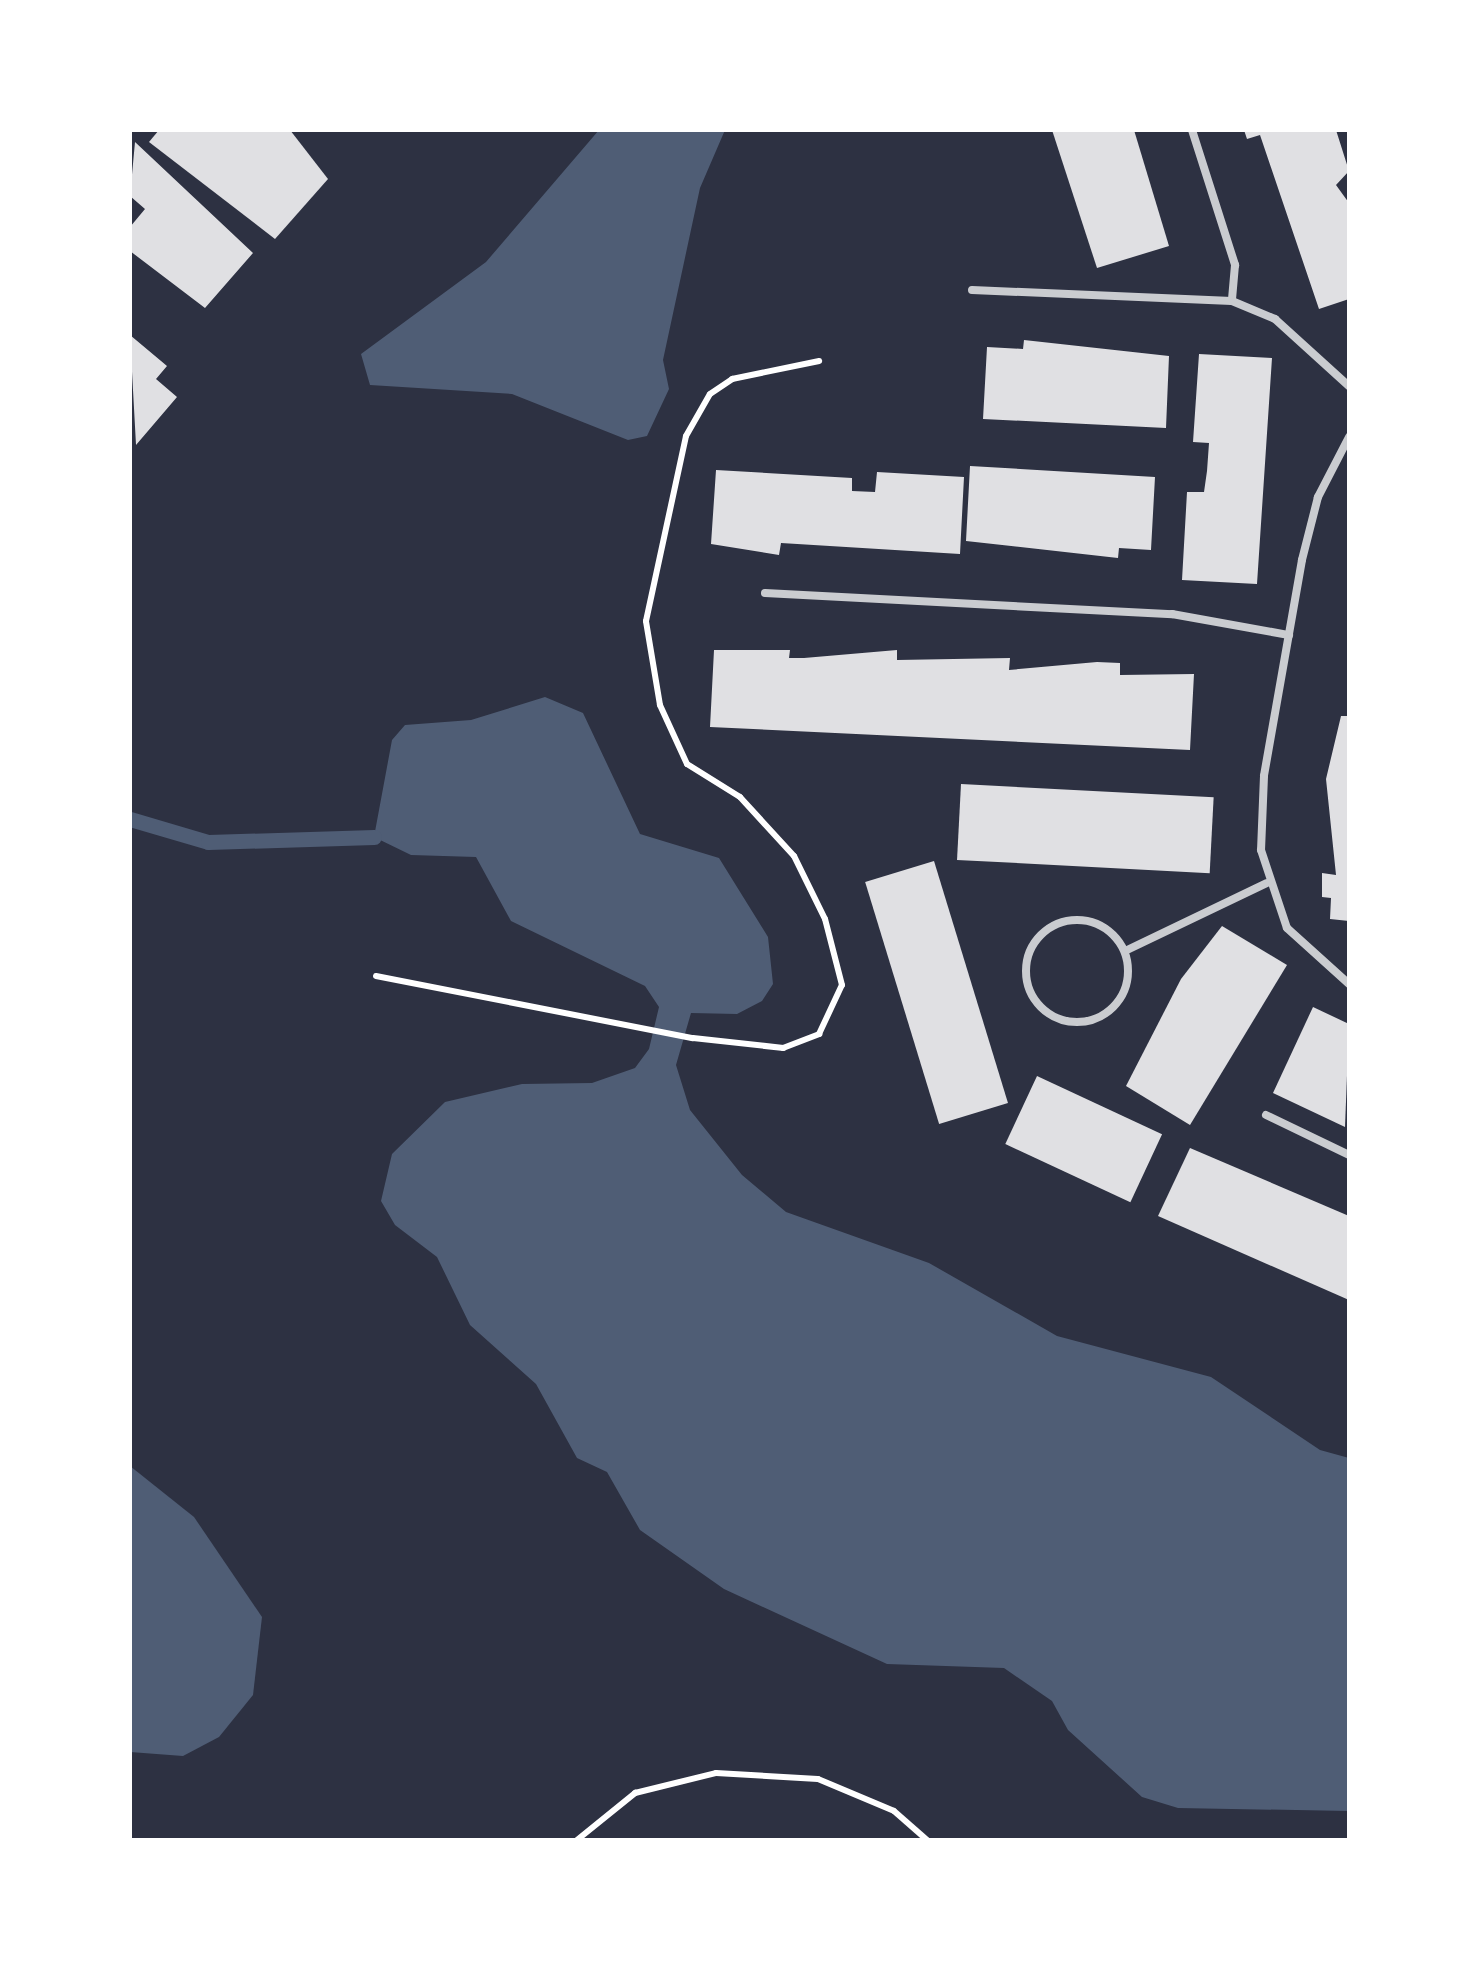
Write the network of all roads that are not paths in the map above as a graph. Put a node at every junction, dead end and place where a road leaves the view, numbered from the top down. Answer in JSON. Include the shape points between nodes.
{"nodes":[{"id":1,"x":1192,"y":130,"type":"edge"},
{"id":2,"x":972,"y":290,"type":"dead end"},
{"id":3,"x":1232,"y":301,"type":"junction"},
{"id":4,"x":1349,"y":386,"type":"edge"},
{"id":5,"x":1349,"y":437,"type":"edge"},
{"id":6,"x":766,"y":594,"type":"dead end"},
{"id":7,"x":1289,"y":635,"type":"junction"},
{"id":8,"x":1267,"y":883,"type":"junction"},
{"id":9,"x":1125,"y":951,"type":"junction"},
{"id":10,"x":1349,"y":984,"type":"edge"},
{"id":11,"x":1266,"y":1115,"type":"dead end"},
{"id":12,"x":1349,"y":1155,"type":"edge"}],
"edges":[{"from":1,"to":3,"type":"lane","via":[[1235,265]]},
{"from":2,"to":3,"type":"lane"},
{"from":3,"to":4,"type":"lane","via":[[1275,320]]},
{"from":5,"to":7,"type":"lane","via":[[1318,497]]},
{"from":6,"to":7,"type":"lane","via":[[1172,614]]},
{"from":7,"to":8,"type":"lane","via":[[1264,776]]},
{"from":8,"to":9,"type":"lane"},
{"from":8,"to":10,"type":"lane","via":[[1303,948]]},
{"from":9,"to":9,"type":"lane","via":[[1127,985],[1108,1013],[1058,1018],[1032,996],[1031,947],[1055,924],[1088,920]]},
{"from":11,"to":12,"type":"lane"}]}
